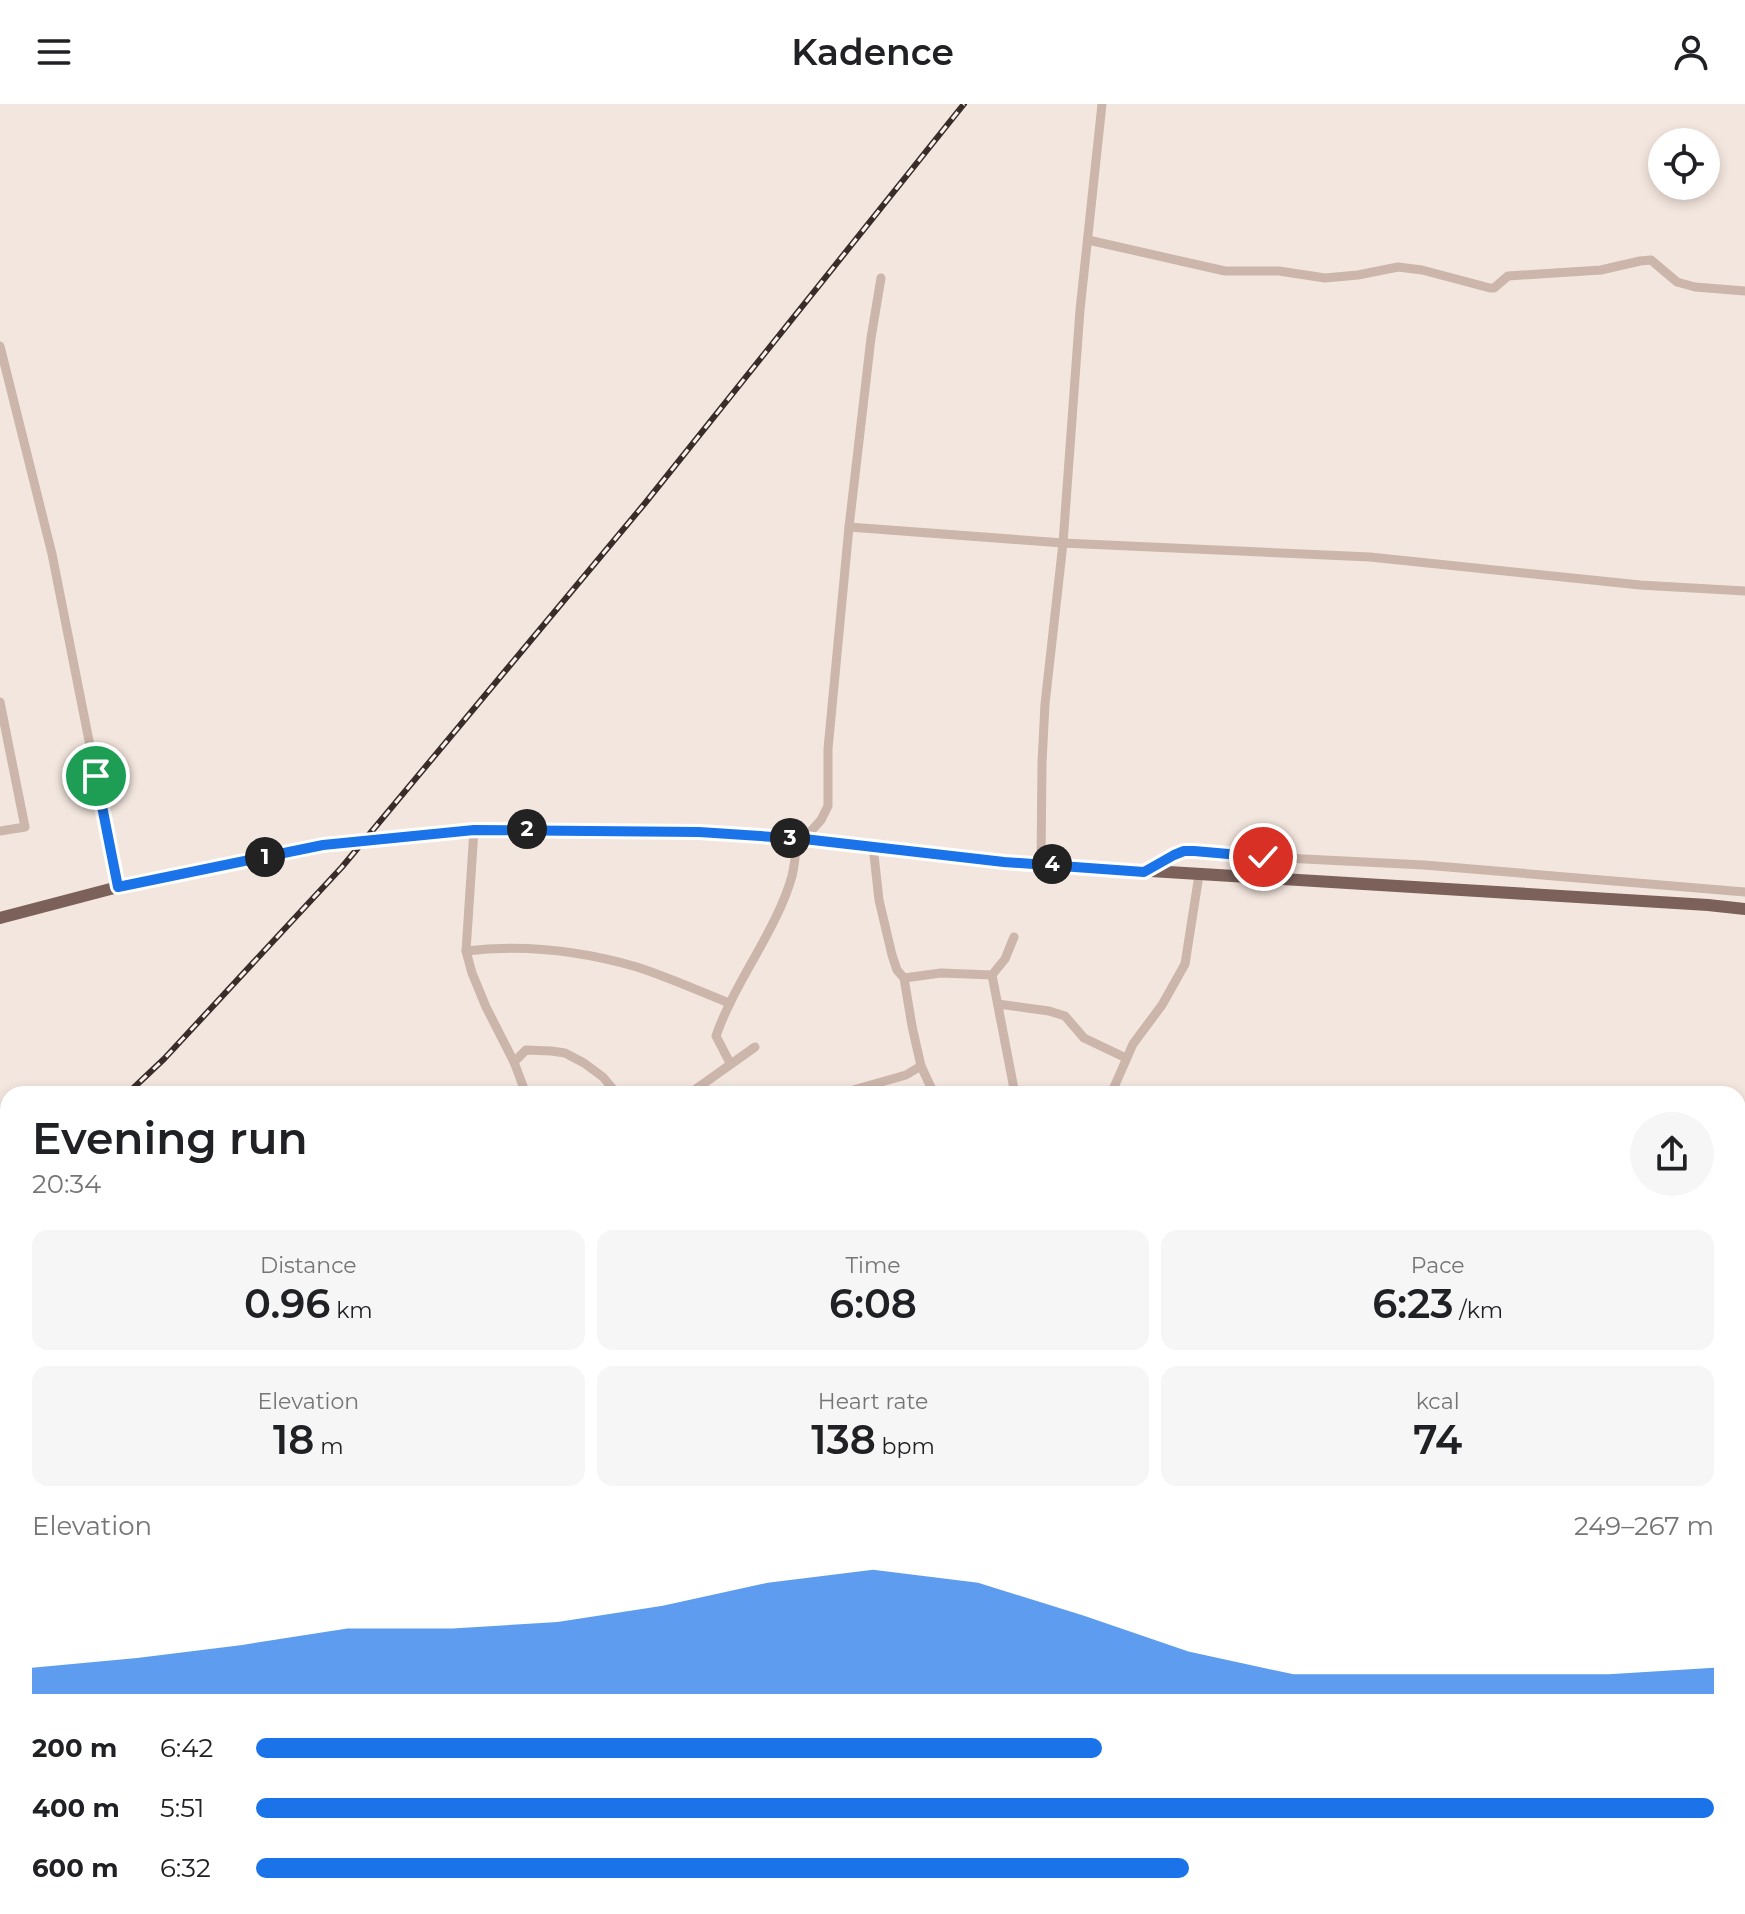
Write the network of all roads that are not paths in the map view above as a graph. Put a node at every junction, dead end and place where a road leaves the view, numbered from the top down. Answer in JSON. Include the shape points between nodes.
{"nodes":[{"id":1,"x":1102,"y":104,"type":"edge"},
{"id":2,"x":1088,"y":240,"type":"junction"},
{"id":3,"x":881,"y":278,"type":"dead end"},
{"id":4,"x":1745,"y":291,"type":"edge"},
{"id":5,"x":0,"y":346,"type":"edge"},
{"id":6,"x":849,"y":527,"type":"junction"},
{"id":7,"x":1063,"y":543,"type":"junction"},
{"id":8,"x":1745,"y":591,"type":"edge"},
{"id":9,"x":0,"y":702,"type":"edge"},
{"id":10,"x":3,"y":734,"type":"edge"},
{"id":11,"x":474,"y":830,"type":"junction"},
{"id":12,"x":0,"y":831,"type":"edge"},
{"id":13,"x":801,"y":838,"type":"junction"},
{"id":14,"x":873,"y":846,"type":"junction"},
{"id":15,"x":1041,"y":863,"type":"junction"},
{"id":16,"x":1144,"y":872,"type":"junction"},
{"id":17,"x":1199,"y":875,"type":"junction"},
{"id":18,"x":118,"y":887,"type":"junction"},
{"id":19,"x":1745,"y":892,"type":"edge"},
{"id":20,"x":1745,"y":909,"type":"edge"},
{"id":21,"x":0,"y":918,"type":"edge"},
{"id":22,"x":1014,"y":937,"type":"dead end"},
{"id":23,"x":466,"y":951,"type":"junction"},
{"id":24,"x":992,"y":975,"type":"junction"},
{"id":25,"x":904,"y":978,"type":"junction"},
{"id":26,"x":729,"y":1003,"type":"junction"},
{"id":27,"x":998,"y":1004,"type":"junction"},
{"id":28,"x":755,"y":1047,"type":"dead end"},
{"id":29,"x":1126,"y":1058,"type":"junction"},
{"id":30,"x":514,"y":1062,"type":"junction"},
{"id":31,"x":730,"y":1063,"type":"junction"},
{"id":32,"x":921,"y":1066,"type":"junction"},
{"id":33,"x":523,"y":1086,"type":"edge"},
{"id":34,"x":610,"y":1086,"type":"edge"},
{"id":35,"x":700,"y":1086,"type":"edge"},
{"id":36,"x":867,"y":1086,"type":"edge"},
{"id":37,"x":930,"y":1086,"type":"edge"},
{"id":38,"x":1013,"y":1086,"type":"edge"},
{"id":39,"x":1114,"y":1086,"type":"edge"}],
"edges":[{"from":1,"to":2,"type":"street"},
{"from":2,"to":4,"type":"street","via":[[1225,271],[1325,278],[1398,267],[1490,288],[1508,276],[1601,270],[1651,260],[1677,282]]},
{"from":2,"to":7,"type":"street"},
{"from":3,"to":6,"type":"street"},
{"from":5,"to":18,"type":"street","via":[[52,554]]},
{"from":6,"to":7,"type":"street"},
{"from":6,"to":13,"type":"street","via":[[828,749],[828,806]]},
{"from":7,"to":8,"type":"street","via":[[1370,557]]},
{"from":7,"to":15,"type":"street","via":[[1045,704]]},
{"from":9,"to":10,"type":"street"},
{"from":10,"to":12,"type":"street","via":[[25,827]]},
{"from":11,"to":13,"type":"main road"},
{"from":11,"to":18,"type":"main road","bridge":true,"via":[[323,845]]},
{"from":11,"to":23,"type":"street"},
{"from":13,"to":14,"type":"main road"},
{"from":13,"to":26,"type":"street","via":[[776,914]]},
{"from":14,"to":15,"type":"main road"},
{"from":14,"to":25,"type":"street","via":[[879,900],[892,955]]},
{"from":15,"to":16,"type":"main road"},
{"from":16,"to":17,"type":"main road"},
{"from":16,"to":19,"type":"street","via":[[1174,855],[1194,851]]},
{"from":17,"to":20,"type":"main road"},
{"from":17,"to":29,"type":"street","via":[[1185,964]]},
{"from":18,"to":21,"type":"main road"},
{"from":22,"to":24,"type":"street"},
{"from":23,"to":26,"type":"street","via":[[538,948],[585,956],[637,967]]},
{"from":23,"to":30,"type":"street"},
{"from":24,"to":25,"type":"street"},
{"from":24,"to":27,"type":"street"},
{"from":25,"to":32,"type":"street"},
{"from":26,"to":31,"type":"street","via":[[716,1036]]},
{"from":27,"to":29,"type":"street","via":[[1065,1016],[1084,1038]]},
{"from":27,"to":38,"type":"street"},
{"from":28,"to":31,"type":"street"},
{"from":29,"to":39,"type":"street"},
{"from":30,"to":33,"type":"street"},
{"from":30,"to":34,"type":"street","via":[[526,1050],[565,1053]]},
{"from":31,"to":35,"type":"street"},
{"from":32,"to":36,"type":"street"},
{"from":32,"to":37,"type":"street"}]}
